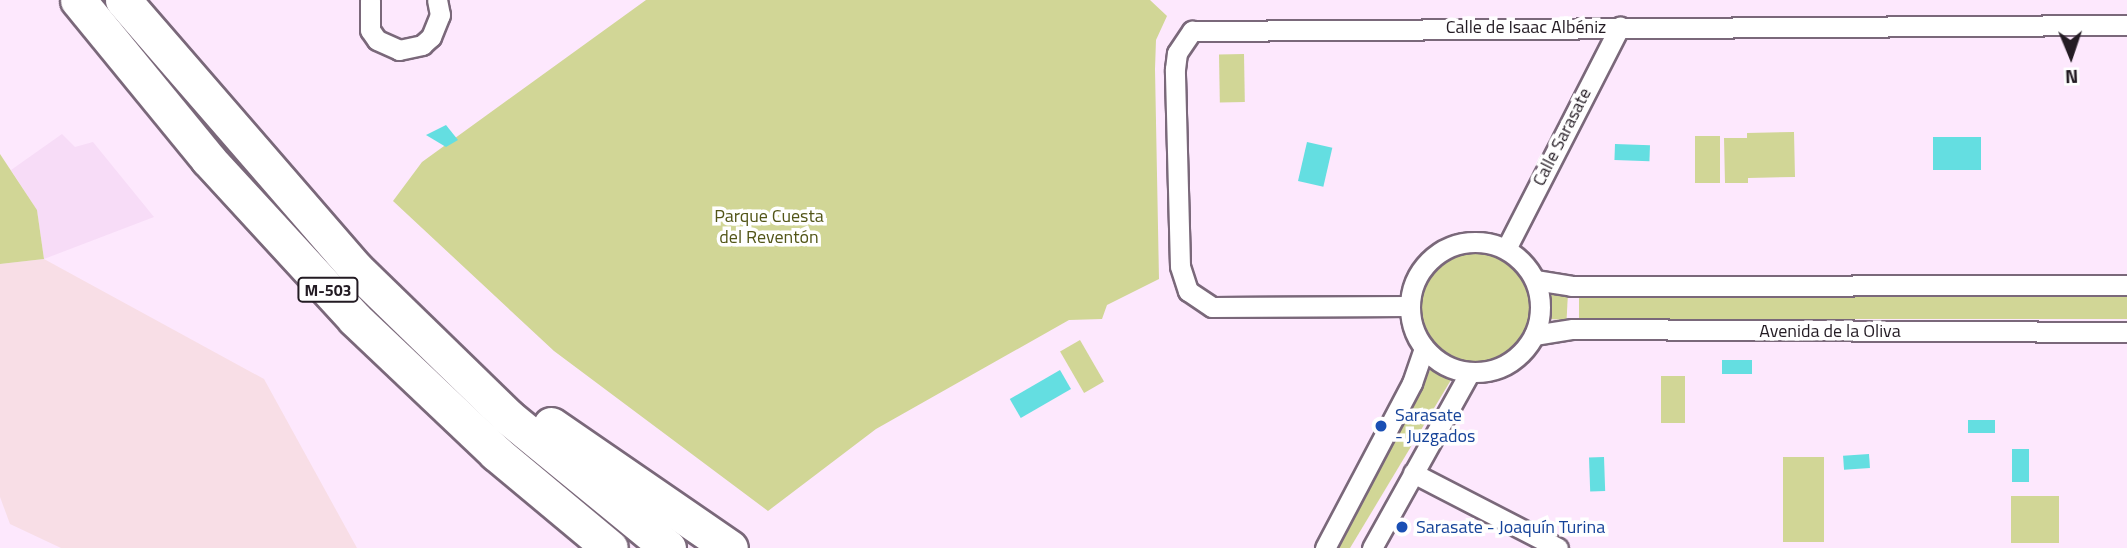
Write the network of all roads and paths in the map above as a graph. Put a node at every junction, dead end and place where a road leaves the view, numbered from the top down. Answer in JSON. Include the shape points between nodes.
{"nodes":[{"id":1,"x":78,"y":0,"type":"edge"},
{"id":2,"x":123,"y":0,"type":"edge"},
{"id":3,"x":370,"y":0,"type":"edge"},
{"id":4,"x":437,"y":0,"type":"edge"},
{"id":5,"x":1620,"y":26,"type":"junction"},
{"id":6,"x":2125,"y":31,"type":"edge"},
{"id":7,"x":1506,"y":249,"type":"junction"},
{"id":8,"x":356,"y":269,"type":"junction"},
{"id":9,"x":1535,"y":280,"type":"junction"},
{"id":10,"x":2127,"y":285,"type":"edge"},
{"id":11,"x":1409,"y":306,"type":"junction"},
{"id":12,"x":2127,"y":332,"type":"edge"},
{"id":13,"x":1534,"y":335,"type":"junction"},
{"id":14,"x":1424,"y":348,"type":"junction"},
{"id":15,"x":1470,"y":372,"type":"junction"},
{"id":16,"x":496,"y":453,"type":"junction"},
{"id":17,"x":1413,"y":473,"type":"junction"},
{"id":18,"x":586,"y":548,"type":"edge"},
{"id":19,"x":610,"y":548,"type":"edge"},
{"id":20,"x":668,"y":548,"type":"edge"},
{"id":21,"x":730,"y":548,"type":"edge"},
{"id":22,"x":1325,"y":548,"type":"edge"},
{"id":23,"x":1372,"y":548,"type":"edge"},
{"id":24,"x":1558,"y":548,"type":"edge"}],
"edges":[{"from":1,"to":16,"type":"highway","number":"M-503","via":[[281,240],[355,319]]},
{"from":2,"to":8,"type":"highway","number":"M-503"},
{"from":3,"to":4,"type":"street","via":[[370,30],[377,40],[399,50],[411,50],[431,37],[440,15]]},
{"from":5,"to":6,"type":"street","name":"Calle de Isaac Albéniz"},
{"from":5,"to":7,"type":"street","name":"Calle Sarasate"},
{"from":5,"to":11,"type":"street","name":"Calle de Isaac Albéniz","via":[[1192,31],[1177,53],[1175,69],[1180,265],[1188,291],[1212,307]]},
{"from":7,"to":9,"type":"street","via":[[1523,262]]},
{"from":7,"to":11,"type":"street","via":[[1474,242],[1441,250],[1424,265],[1413,284]]},
{"from":8,"to":20,"type":"highway","number":"M-503","via":[[507,416]]},
{"from":8,"to":21,"type":"highway","via":[[439,331],[522,404]]},
{"from":9,"to":10,"type":"street","via":[[1571,286]]},
{"from":9,"to":13,"type":"street","via":[[1540,317]]},
{"from":11,"to":14,"type":"street","via":[[1413,328]]},
{"from":12,"to":13,"type":"street","name":"Avenida de la Oliva","via":[[1573,329]]},
{"from":13,"to":15,"type":"street","via":[[1508,363]]},
{"from":14,"to":15,"type":"street","via":[[1453,368]]},
{"from":14,"to":22,"type":"street","via":[[1412,383]]},
{"from":15,"to":17,"type":"street"},
{"from":16,"to":18,"type":"highway","number":"M-503"},
{"from":16,"to":19,"type":"highway","number":"M-503"},
{"from":17,"to":23,"type":"street"},
{"from":17,"to":24,"type":"street"}]}
